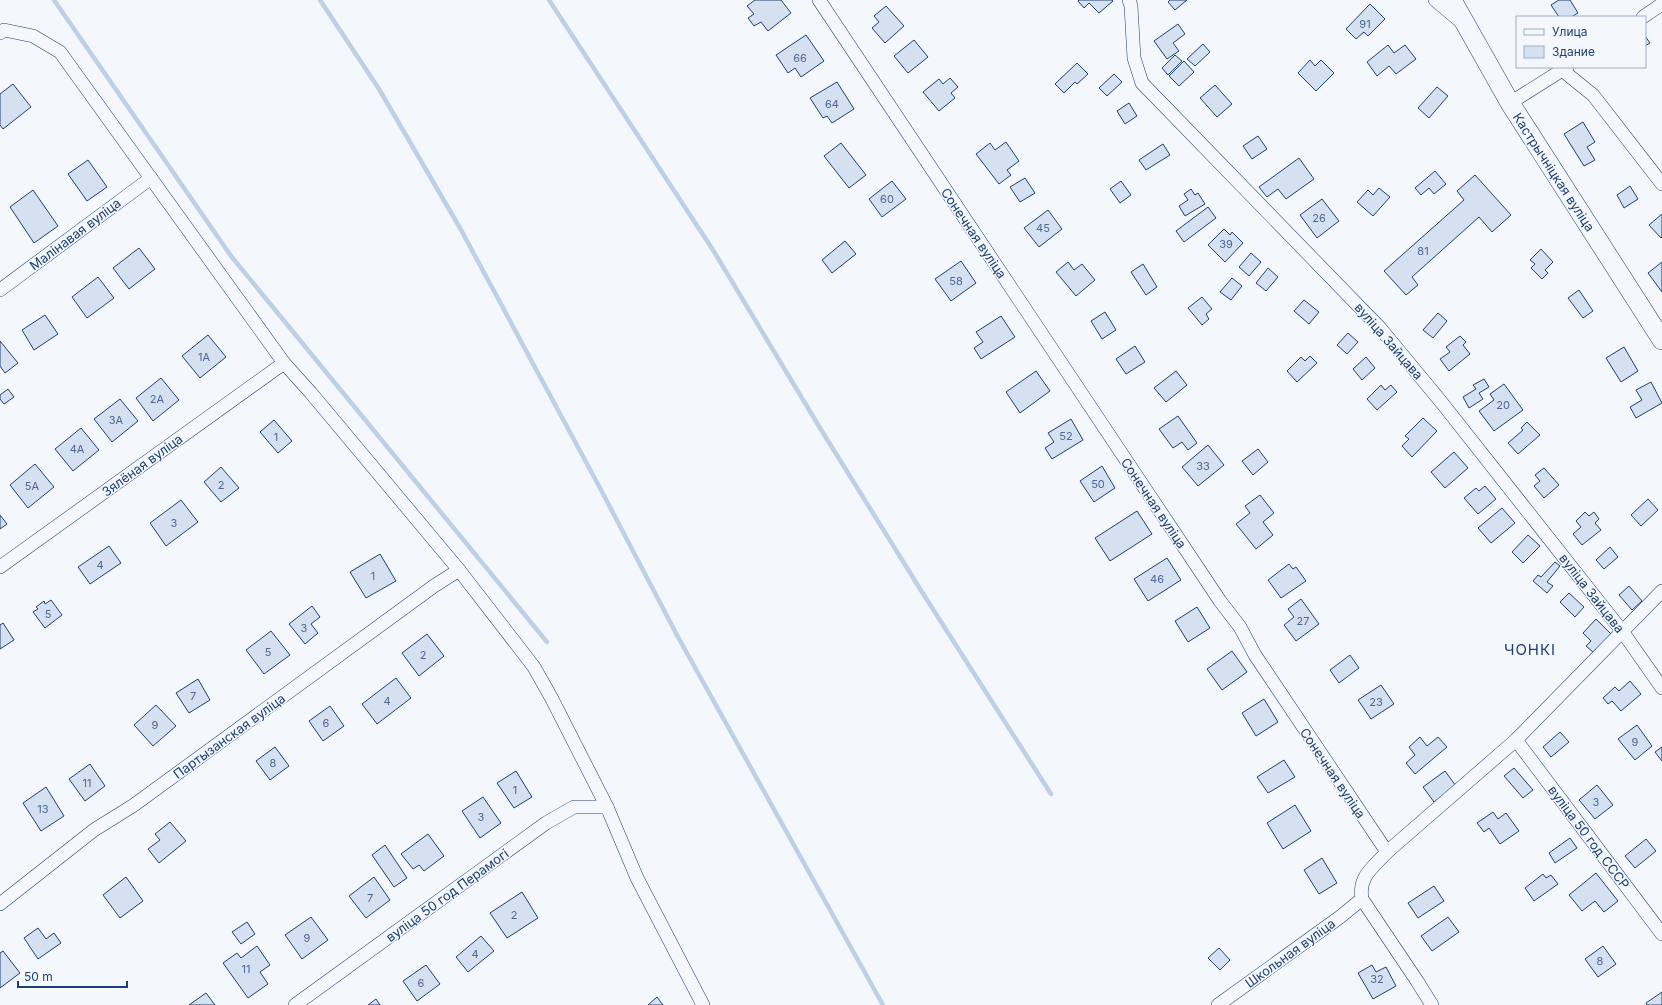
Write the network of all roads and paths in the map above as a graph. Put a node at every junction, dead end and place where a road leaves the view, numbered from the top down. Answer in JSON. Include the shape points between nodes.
{"nodes":[{"id":1,"x":819,"y":0,"type":"edge"},
{"id":2,"x":1129,"y":0,"type":"edge"},
{"id":3,"x":1435,"y":0,"type":"edge"},
{"id":4,"x":1452,"y":0,"type":"edge"},
{"id":5,"x":1662,"y":4,"type":"edge"},
{"id":6,"x":1644,"y":16,"type":"edge"},
{"id":7,"x":1468,"y":29,"type":"junction"},
{"id":8,"x":0,"y":33,"type":"edge"},
{"id":9,"x":1565,"y":69,"type":"edge"},
{"id":10,"x":1510,"y":103,"type":"junction"},
{"id":11,"x":151,"y":178,"type":"junction"},
{"id":12,"x":1662,"y":184,"type":"edge"},
{"id":13,"x":0,"y":290,"type":"edge"},
{"id":14,"x":1662,"y":340,"type":"edge"},
{"id":15,"x":284,"y":363,"type":"junction"},
{"id":16,"x":0,"y":567,"type":"edge"},
{"id":17,"x":459,"y":570,"type":"junction"},
{"id":18,"x":1662,"y":591,"type":"edge"},
{"id":19,"x":1622,"y":631,"type":"junction"},
{"id":20,"x":1662,"y":688,"type":"edge"},
{"id":21,"x":1516,"y":740,"type":"junction"},
{"id":22,"x":607,"y":807,"type":"junction"},
{"id":23,"x":1387,"y":852,"type":"junction"},
{"id":24,"x":1362,"y":899,"type":"junction"},
{"id":25,"x":0,"y":904,"type":"edge"},
{"id":26,"x":1662,"y":934,"type":"edge"},
{"id":27,"x":295,"y":1005,"type":"edge"},
{"id":28,"x":703,"y":1005,"type":"edge"},
{"id":29,"x":1218,"y":1005,"type":"edge"},
{"id":30,"x":1432,"y":1005,"type":"edge"}],
"edges":[{"from":1,"to":23,"type":"street","name":"Сонечная вуліца","via":[[1220,601],[1240,627],[1255,655]]},
{"from":2,"to":19,"type":"street","name":"вуліца Зайцава","via":[[1134,58],[1142,83],[1380,328]]},
{"from":3,"to":7,"type":"street"},
{"from":4,"to":7,"type":"street","name":"Кастрычніцкая вуліца"},
{"from":5,"to":6,"type":"street"},
{"from":7,"to":10,"type":"street","name":"Кастрычніцкая вуліца"},
{"from":8,"to":11,"type":"street","via":[[4,30],[33,36],[60,52]]},
{"from":9,"to":10,"type":"street"},
{"from":9,"to":12,"type":"street","via":[[1593,95]]},
{"from":10,"to":14,"type":"street","name":"Кастрычніцкая вуліца"},
{"from":11,"to":13,"type":"street","name":"Малінавая вуліца"},
{"from":11,"to":15,"type":"street"},
{"from":15,"to":16,"type":"street","name":"Зялёная вуліца"},
{"from":15,"to":17,"type":"street","via":[[312,393]]},
{"from":17,"to":22,"type":"street","via":[[534,667]]},
{"from":17,"to":25,"type":"street","name":"Партызанская вуліца","via":[[134,805],[94,830]]},
{"from":18,"to":19,"type":"street"},
{"from":19,"to":20,"type":"street","name":"вуліца Зайцава"},
{"from":19,"to":21,"type":"street"},
{"from":21,"to":23,"type":"street"},
{"from":21,"to":26,"type":"street","name":"вуліца 50 год СССР"},
{"from":22,"to":27,"type":"street","name":"вуліца 50 год Перамогі","via":[[574,807],[546,823]]},
{"from":22,"to":28,"type":"street","via":[[637,878]]},
{"from":23,"to":24,"type":"street","via":[[1363,879],[1360,889]]},
{"from":24,"to":29,"type":"street","name":"Школьная вуліца"},
{"from":24,"to":30,"type":"street"}]}
